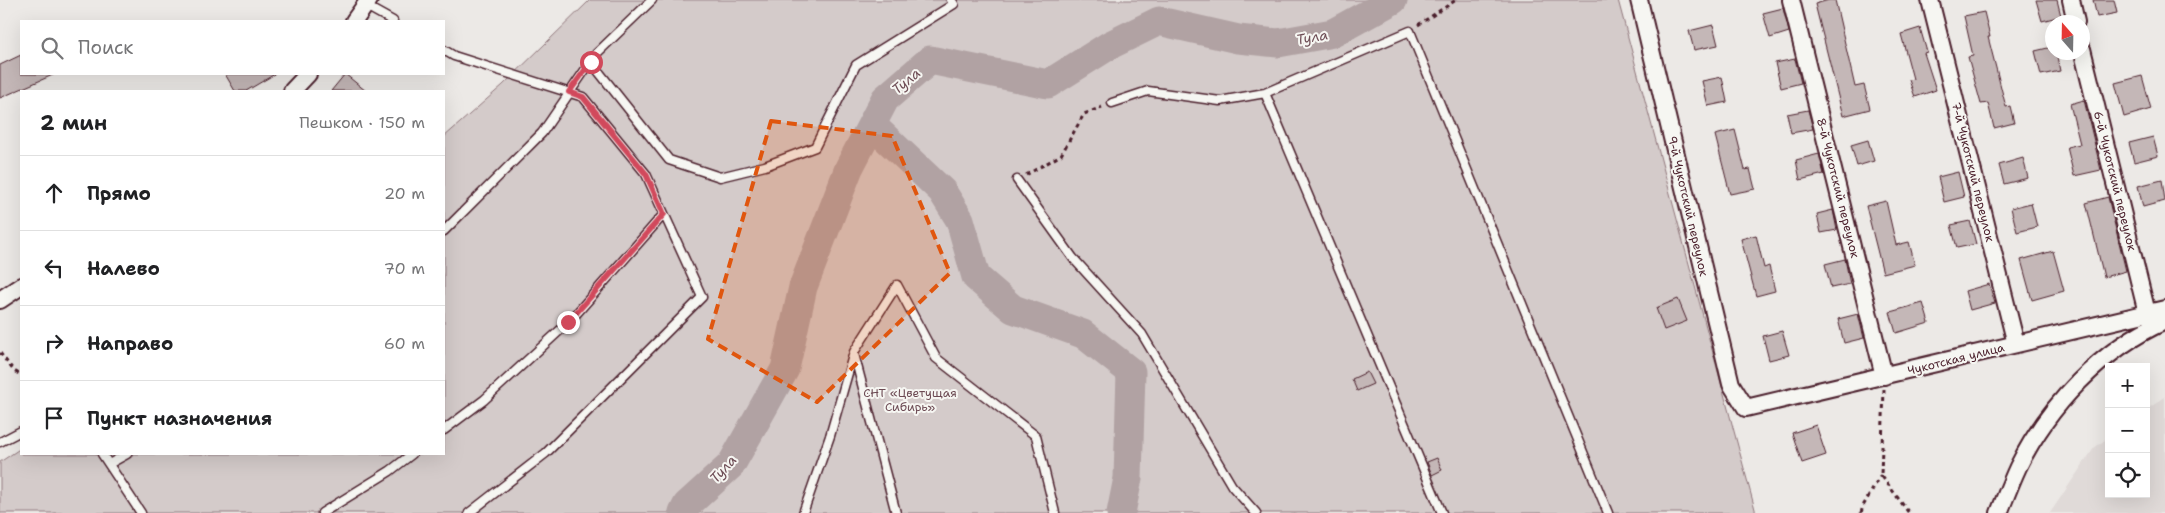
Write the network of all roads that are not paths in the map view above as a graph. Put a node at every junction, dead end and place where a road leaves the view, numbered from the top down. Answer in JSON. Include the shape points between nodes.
{"nodes":[{"id":1,"x":652,"y":0,"type":"edge"},
{"id":2,"x":951,"y":0,"type":"edge"},
{"id":3,"x":1639,"y":0,"type":"edge"},
{"id":4,"x":1791,"y":0,"type":"edge"},
{"id":5,"x":1930,"y":0,"type":"edge"},
{"id":6,"x":2070,"y":0,"type":"edge"},
{"id":7,"x":367,"y":3,"type":"edge"},
{"id":8,"x":2074,"y":15,"type":"edge"},
{"id":9,"x":355,"y":20,"type":"edge"},
{"id":10,"x":392,"y":20,"type":"edge"},
{"id":11,"x":445,"y":51,"type":"edge"},
{"id":12,"x":2085,"y":60,"type":"edge"},
{"id":13,"x":591,"y":62,"type":"junction"},
{"id":14,"x":307,"y":75,"type":"edge"},
{"id":15,"x":293,"y":90,"type":"edge"},
{"id":16,"x":569,"y":92,"type":"junction"},
{"id":17,"x":1265,"y":93,"type":"junction"},
{"id":18,"x":1112,"y":103,"type":"road end"},
{"id":19,"x":1017,"y":180,"type":"road end"},
{"id":20,"x":664,"y":214,"type":"junction"},
{"id":21,"x":445,"y":230,"type":"edge"},
{"id":22,"x":20,"y":287,"type":"edge"},
{"id":23,"x":0,"y":300,"type":"edge"},
{"id":24,"x":2165,"y":309,"type":"edge"},
{"id":25,"x":2147,"y":313,"type":"junction"},
{"id":26,"x":2165,"y":321,"type":"edge"},
{"id":27,"x":2016,"y":344,"type":"junction"},
{"id":28,"x":854,"y":352,"type":"junction"},
{"id":29,"x":1884,"y":376,"type":"junction"},
{"id":30,"x":1746,"y":408,"type":"joint"},
{"id":31,"x":445,"y":429,"type":"edge"},
{"id":32,"x":20,"y":432,"type":"edge"},
{"id":33,"x":0,"y":442,"type":"edge"},
{"id":34,"x":103,"y":455,"type":"edge"},
{"id":35,"x":125,"y":455,"type":"edge"},
{"id":36,"x":411,"y":455,"type":"edge"},
{"id":37,"x":109,"y":464,"type":"junction"},
{"id":38,"x":141,"y":513,"type":"edge"},
{"id":39,"x":322,"y":513,"type":"edge"},
{"id":40,"x":469,"y":513,"type":"edge"},
{"id":41,"x":803,"y":513,"type":"edge"},
{"id":42,"x":896,"y":513,"type":"edge"},
{"id":43,"x":1055,"y":513,"type":"edge"},
{"id":44,"x":1256,"y":513,"type":"edge"},
{"id":45,"x":1442,"y":513,"type":"edge"},
{"id":46,"x":1608,"y":513,"type":"edge"},
{"id":47,"x":1999,"y":513,"type":"edge"}],
"edges":[{"from":1,"to":13,"type":"lane"},
{"from":2,"to":13,"type":"lane","via":[[954,4],[856,65],[815,147],[765,166],[720,177],[669,160]]},
{"from":3,"to":30,"type":"street","name":"9-й Чукотский переулок","via":[[1731,384]]},
{"from":4,"to":29,"type":"street","name":"8-й Чукотский переулок"},
{"from":5,"to":27,"type":"street","name":"7-й Чукотский переулок"},
{"from":6,"to":8,"type":"street"},
{"from":7,"to":9,"type":"street"},
{"from":7,"to":10,"type":"lane"},
{"from":11,"to":16,"type":"lane"},
{"from":12,"to":25,"type":"street","name":"6-й Чукотский переулок"},
{"from":13,"to":16,"type":"lane"},
{"from":14,"to":15,"type":"street"},
{"from":16,"to":20,"type":"lane","via":[[583,97],[646,174]]},
{"from":16,"to":21,"type":"lane","via":[[542,133]]},
{"from":17,"to":18,"type":"lane","via":[[1220,102],[1148,91]]},
{"from":17,"to":45,"type":"lane"},
{"from":17,"to":46,"type":"lane","via":[[1410,31]]},
{"from":19,"to":44,"type":"lane","via":[[1073,258],[1142,334],[1232,486]]},
{"from":20,"to":31,"type":"lane","via":[[568,322],[484,400]]},
{"from":20,"to":40,"type":"lane","via":[[702,297],[546,453]]},
{"from":22,"to":23,"type":"street"},
{"from":24,"to":25,"type":"street","name":"Чукотская улица"},
{"from":25,"to":27,"type":"street","name":"Чукотская улица"},
{"from":26,"to":47,"type":"street","via":[[2102,360],[2053,409],[2018,466]]},
{"from":27,"to":29,"type":"street","name":"Чукотская улица"},
{"from":28,"to":41,"type":"lane"},
{"from":28,"to":42,"type":"lane"},
{"from":28,"to":43,"type":"lane","via":[[897,285],[936,358],[1036,436]]},
{"from":29,"to":30,"type":"street","name":"Чукотская улица"},
{"from":32,"to":33,"type":"lane"},
{"from":34,"to":37,"type":"lane"},
{"from":35,"to":37,"type":"lane"},
{"from":36,"to":39,"type":"lane"},
{"from":37,"to":38,"type":"lane"}]}
